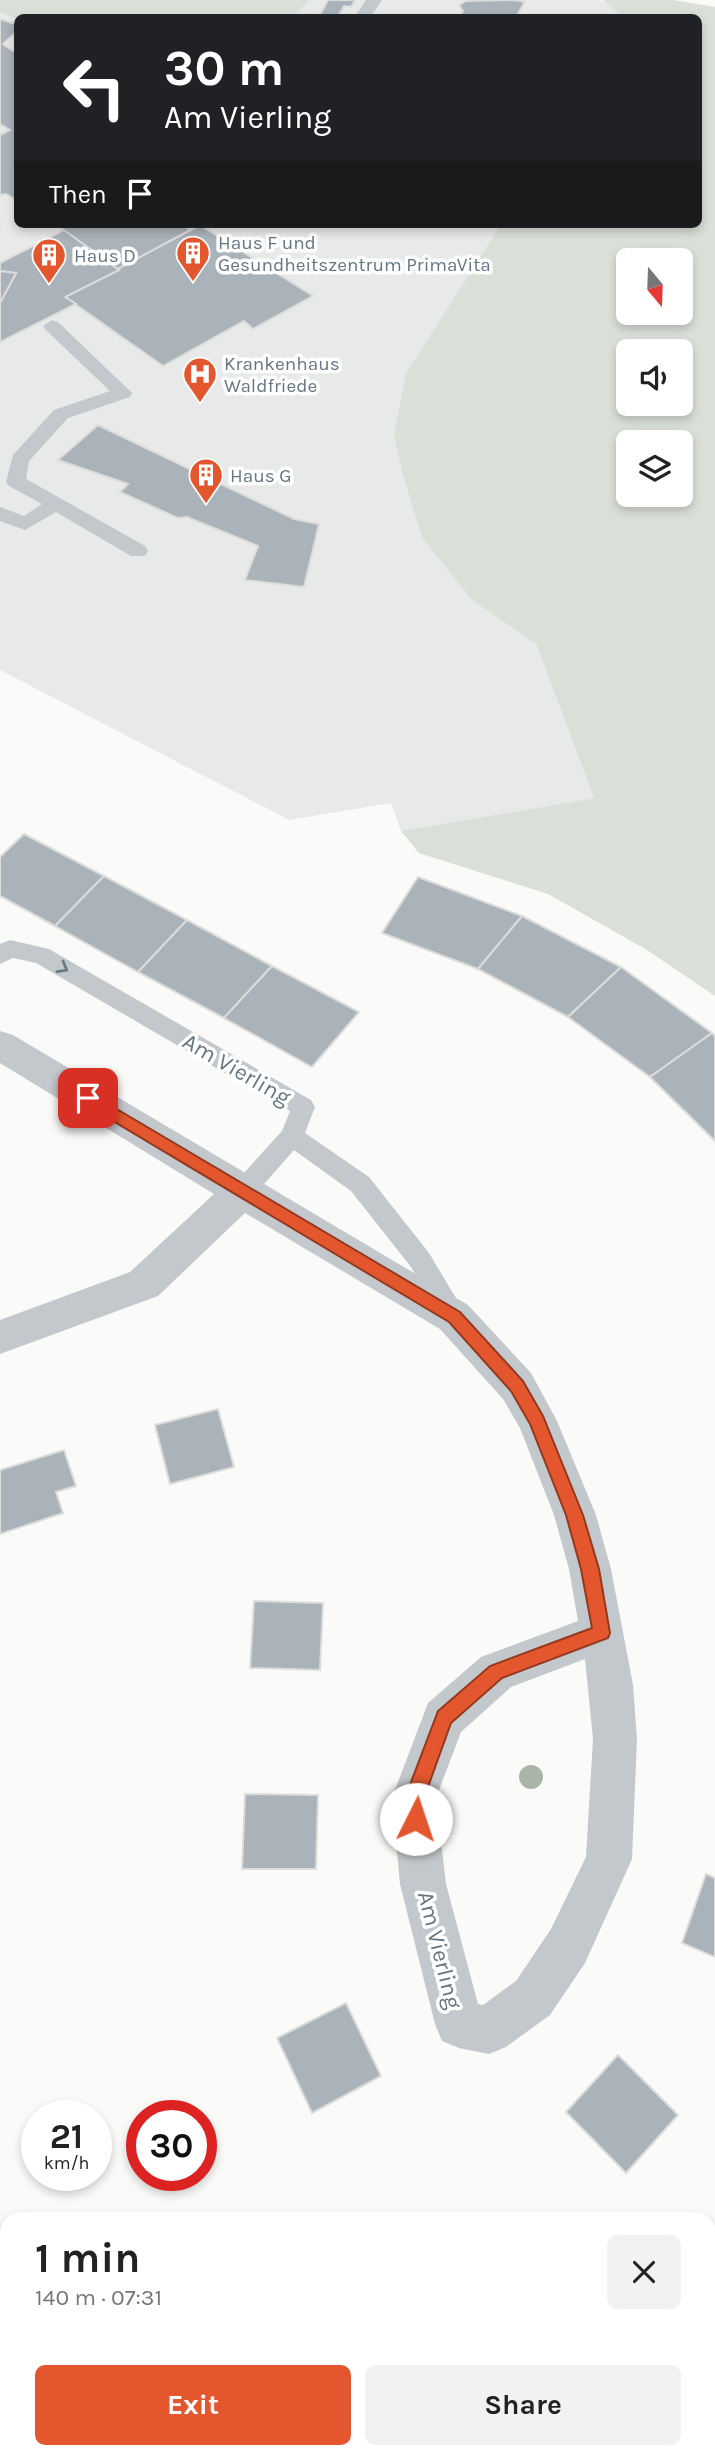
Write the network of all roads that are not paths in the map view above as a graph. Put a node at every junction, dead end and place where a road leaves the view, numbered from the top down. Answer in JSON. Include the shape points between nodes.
{"nodes":[{"id":1,"x":51,"y":326,"type":"dead end"},
{"id":2,"x":56,"y":503,"type":"junction"},
{"id":3,"x":0,"y":513,"type":"edge"},
{"id":4,"x":138,"y":551,"type":"dead end"},
{"id":5,"x":0,"y":955,"type":"edge"},
{"id":6,"x":0,"y":1045,"type":"edge"},
{"id":7,"x":292,"y":1136,"type":"junction"},
{"id":8,"x":242,"y":1192,"type":"junction"},
{"id":9,"x":454,"y":1317,"type":"junction"},
{"id":10,"x":0,"y":1337,"type":"edge"},
{"id":11,"x":601,"y":1633,"type":"junction"}],
"edges":[{"from":1,"to":2,"type":"lane","via":[[123,393],[61,414],[20,459],[16,482]]},
{"from":2,"to":3,"type":"lane","via":[[25,524]]},
{"from":2,"to":4,"type":"lane"},
{"from":5,"to":7,"type":"lane","name":"Am Vierling","one_way":true,"via":[[10,949],[41,955],[303,1107]]},
{"from":6,"to":8,"type":"street","name":"Am Vierling"},
{"from":7,"to":8,"type":"lane"},
{"from":7,"to":9,"type":"lane","name":"Am Vierling","via":[[360,1184],[420,1260]]},
{"from":8,"to":9,"type":"street","name":"Am Vierling"},
{"from":8,"to":10,"type":"street","via":[[144,1284]]},
{"from":9,"to":11,"type":"street","name":"Am Vierling","via":[[517,1386],[537,1421],[575,1515]]},
{"from":11,"to":11,"type":"street","name":"Am Vierling","via":[[615,1740],[610,1859],[568,1946],[533,1998],[489,2031],[459,2024],[423,1884],[414,1798],[444,1718],[496,1672]]}]}
